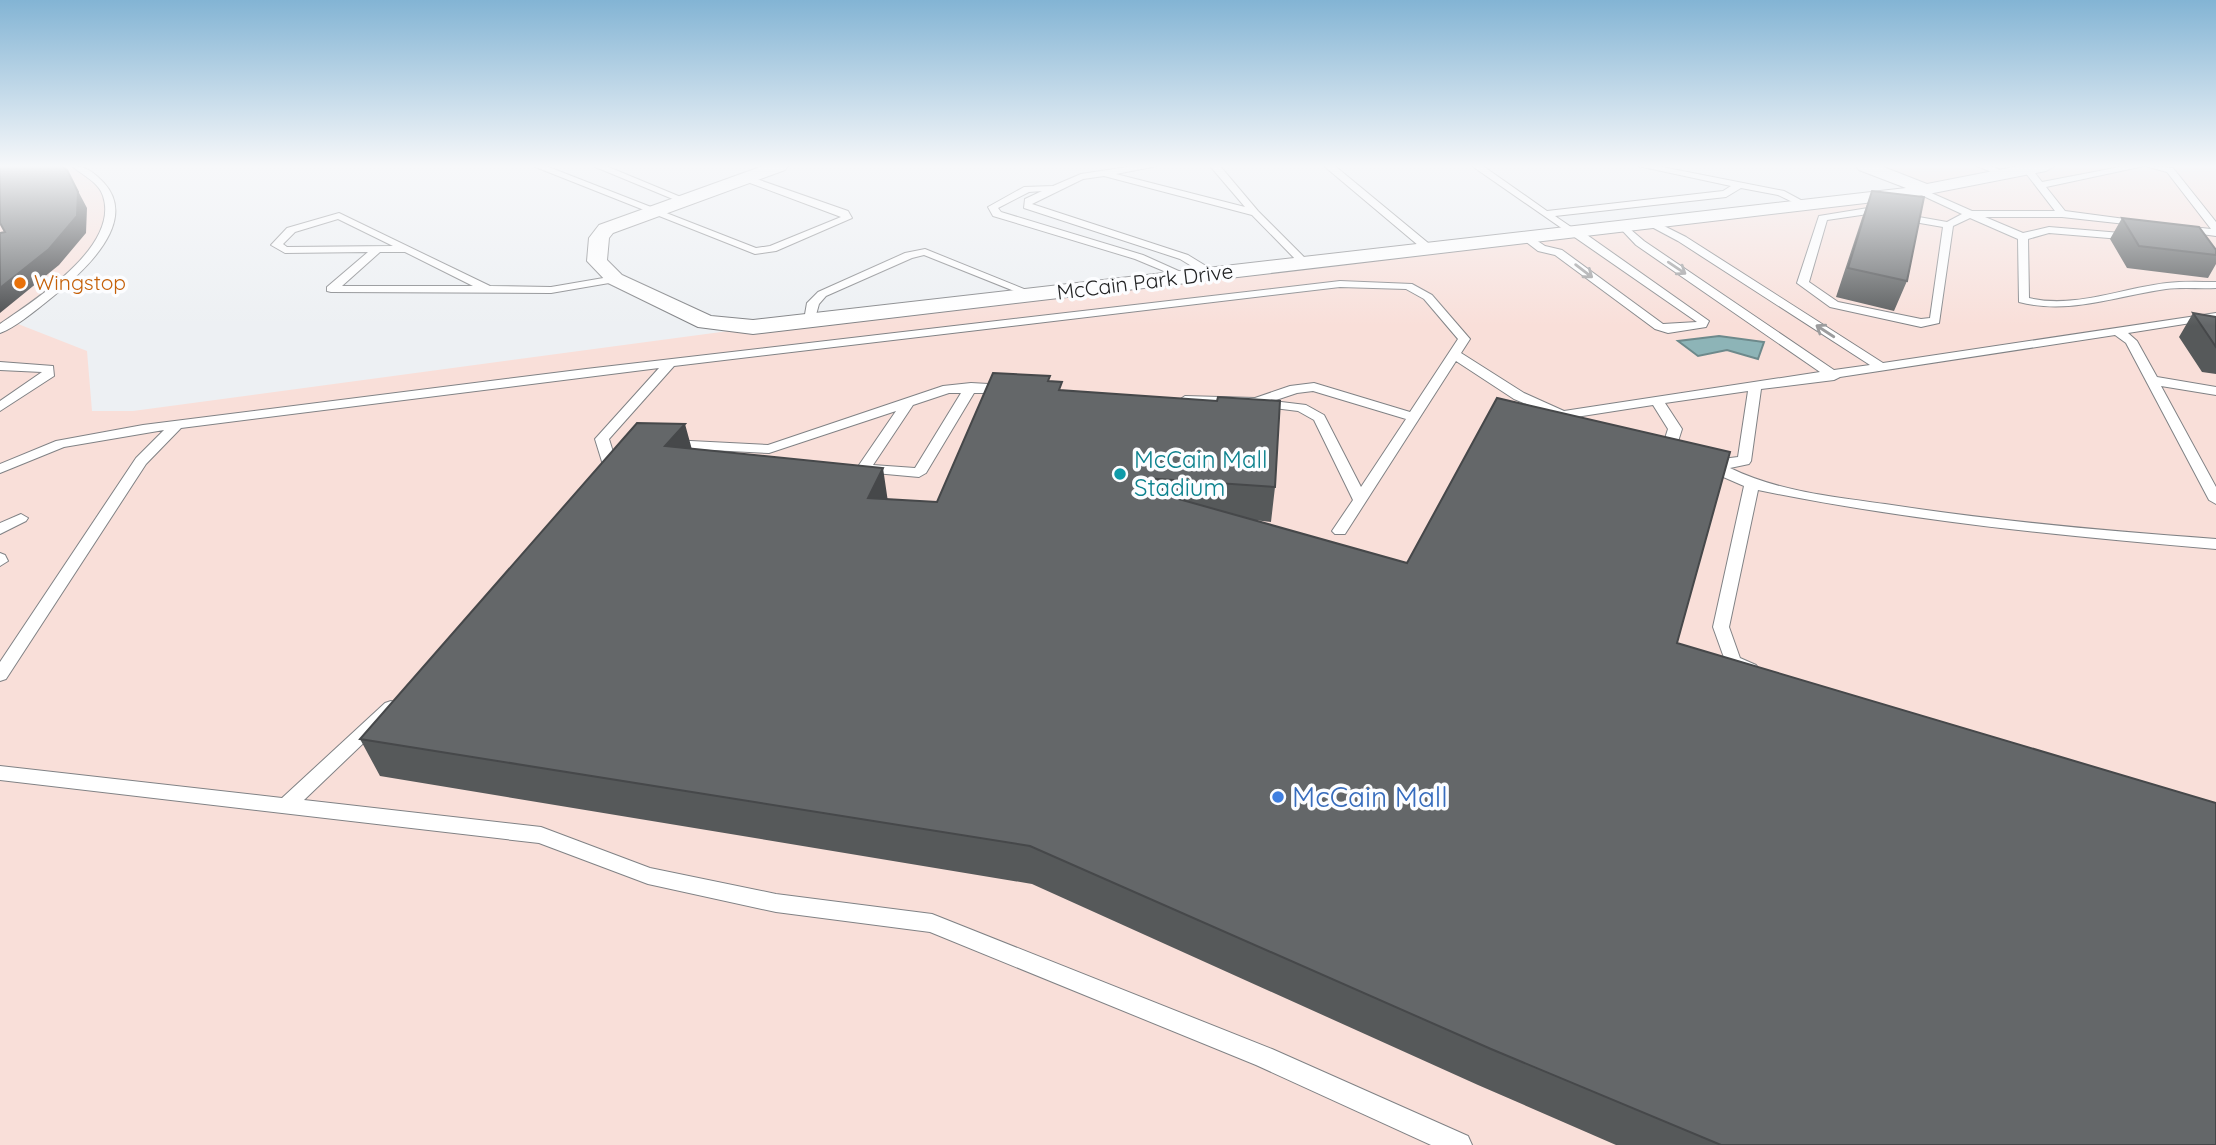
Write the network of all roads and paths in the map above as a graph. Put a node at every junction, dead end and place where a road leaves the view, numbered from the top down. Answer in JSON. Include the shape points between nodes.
{"nodes":[{"id":1,"x":109,"y":219,"type":"edge"},
{"id":2,"x":328,"y":219,"type":"edge"},
{"id":3,"x":347,"y":219,"type":"edge"},
{"id":4,"x":633,"y":219,"type":"edge"},
{"id":5,"x":676,"y":219,"type":"edge"},
{"id":6,"x":844,"y":219,"type":"edge"},
{"id":7,"x":1015,"y":219,"type":"edge"},
{"id":8,"x":1068,"y":219,"type":"edge"},
{"id":9,"x":1261,"y":219,"type":"edge"},
{"id":10,"x":1393,"y":219,"type":"edge"},
{"id":11,"x":1553,"y":219,"type":"edge"},
{"id":12,"x":1682,"y":219,"type":"edge"},
{"id":13,"x":1823,"y":219,"type":"edge"},
{"id":14,"x":1916,"y":219,"type":"edge"},
{"id":15,"x":1959,"y":219,"type":"edge"},
{"id":16,"x":1982,"y":219,"type":"edge"},
{"id":17,"x":2091,"y":219,"type":"edge"},
{"id":18,"x":2109,"y":219,"type":"edge"},
{"id":19,"x":1652,"y":223,"type":"junction"},
{"id":20,"x":1948,"y":225,"type":"junction"},
{"id":21,"x":2153,"y":225,"type":"edge"},
{"id":22,"x":1623,"y":226,"type":"junction"},
{"id":23,"x":2166,"y":227,"type":"edge"},
{"id":24,"x":2216,"y":231,"type":"edge"},
{"id":25,"x":1573,"y":232,"type":"junction"},
{"id":26,"x":2098,"y":233,"type":"junction"},
{"id":27,"x":2022,"y":237,"type":"junction"},
{"id":28,"x":1526,"y":238,"type":"junction"},
{"id":29,"x":2150,"y":239,"type":"edge"},
{"id":30,"x":378,"y":249,"type":"junction"},
{"id":31,"x":408,"y":249,"type":"junction"},
{"id":32,"x":1429,"y":249,"type":"junction"},
{"id":33,"x":1305,"y":263,"type":"junction"},
{"id":34,"x":1197,"y":276,"type":"junction"},
{"id":35,"x":615,"y":279,"type":"junction"},
{"id":36,"x":2216,"y":285,"type":"edge"},
{"id":37,"x":488,"y":290,"type":"junction"},
{"id":38,"x":1033,"y":295,"type":"junction"},
{"id":39,"x":949,"y":304,"type":"junction"},
{"id":40,"x":2216,"y":316,"type":"edge"},
{"id":41,"x":2194,"y":319,"type":"junction"},
{"id":42,"x":810,"y":320,"type":"junction"},
{"id":43,"x":2216,"y":326,"type":"edge"},
{"id":44,"x":0,"y":330,"type":"edge"},
{"id":45,"x":958,"y":330,"type":"junction"},
{"id":46,"x":2118,"y":331,"type":"junction"},
{"id":47,"x":1454,"y":354,"type":"junction"},
{"id":48,"x":670,"y":363,"type":"junction"},
{"id":49,"x":0,"y":366,"type":"edge"},
{"id":50,"x":1883,"y":368,"type":"junction"},
{"id":51,"x":1834,"y":376,"type":"junction"},
{"id":52,"x":2151,"y":380,"type":"junction"},
{"id":53,"x":971,"y":387,"type":"junction"},
{"id":54,"x":1755,"y":387,"type":"junction"},
{"id":55,"x":1026,"y":391,"type":"edge"},
{"id":56,"x":2216,"y":391,"type":"edge"},
{"id":57,"x":1173,"y":400,"type":"edge"},
{"id":58,"x":909,"y":401,"type":"junction"},
{"id":59,"x":1256,"y":402,"type":"junction"},
{"id":60,"x":1658,"y":402,"type":"junction"},
{"id":61,"x":0,"y":407,"type":"edge"},
{"id":62,"x":1563,"y":415,"type":"junction"},
{"id":63,"x":1414,"y":417,"type":"junction"},
{"id":64,"x":177,"y":425,"type":"junction"},
{"id":65,"x":1562,"y":431,"type":"edge"},
{"id":66,"x":654,"y":444,"type":"edge"},
{"id":67,"x":2195,"y":464,"type":"junction"},
{"id":68,"x":2216,"y":468,"type":"edge"},
{"id":69,"x":0,"y":469,"type":"edge"},
{"id":70,"x":1721,"y":470,"type":"junction"},
{"id":71,"x":1752,"y":484,"type":"junction"},
{"id":72,"x":594,"y":488,"type":"edge"},
{"id":73,"x":1360,"y":500,"type":"junction"},
{"id":74,"x":2216,"y":500,"type":"edge"},
{"id":75,"x":21,"y":518,"type":"dead end"},
{"id":76,"x":0,"y":529,"type":"edge"},
{"id":77,"x":1340,"y":531,"type":"dead end"},
{"id":78,"x":2216,"y":544,"type":"edge"},
{"id":79,"x":0,"y":675,"type":"edge"},
{"id":80,"x":1767,"y":675,"type":"edge"},
{"id":81,"x":404,"y":695,"type":"edge"},
{"id":82,"x":0,"y":773,"type":"edge"},
{"id":83,"x":286,"y":806,"type":"junction"},
{"id":84,"x":1459,"y":1145,"type":"edge"}],
"edges":[{"from":1,"to":44,"type":"lane","via":[[101,240],[72,275]]},
{"from":2,"to":30,"type":"lane","via":[[291,230],[275,245],[285,250]]},
{"from":3,"to":31,"type":"lane"},
{"from":4,"to":35,"type":"street","via":[[607,229],[599,238],[597,261]]},
{"from":5,"to":6,"type":"lane","via":[[755,251],[772,249]]},
{"from":7,"to":34,"type":"lane"},
{"from":8,"to":34,"type":"lane","via":[[1184,257],[1202,268]]},
{"from":9,"to":33,"type":"lane"},
{"from":10,"to":32,"type":"lane"},
{"from":11,"to":25,"type":"lane"},
{"from":12,"to":19,"type":"street","name":"McCain Park Drive"},
{"from":13,"to":20,"type":"lane","via":[[1803,283],[1834,305],[1921,323],[1935,321]]},
{"from":14,"to":20,"type":"lane"},
{"from":15,"to":20,"type":"lane"},
{"from":16,"to":27,"type":"lane"},
{"from":17,"to":26,"type":"lane"},
{"from":18,"to":21,"type":"lane"},
{"from":19,"to":22,"type":"street","name":"McCain Park Drive"},
{"from":50,"to":19,"type":"lane","one_way":true},
{"from":22,"to":25,"type":"street","name":"McCain Park Drive"},
{"from":22,"to":51,"type":"lane","one_way":true,"via":[[1640,243]]},
{"from":23,"to":24,"type":"lane"},
{"from":25,"to":28,"type":"street","name":"McCain Park Drive"},
{"from":28,"to":25,"type":"lane","one_way":true,"via":[[1542,249],[1558,252],[1659,327],[1702,325],[1703,321]]},
{"from":26,"to":27,"type":"lane","via":[[2049,230]]},
{"from":26,"to":29,"type":"lane"},
{"from":27,"to":36,"type":"lane","via":[[2023,300],[2027,302],[2049,306],[2171,285]]},
{"from":28,"to":32,"type":"street","name":"McCain Park Drive"},
{"from":30,"to":31,"type":"lane"},
{"from":30,"to":37,"type":"lane","via":[[331,289]]},
{"from":31,"to":37,"type":"lane"},
{"from":32,"to":33,"type":"street","name":"McCain Park Drive"},
{"from":33,"to":34,"type":"street","name":"McCain Park Drive"},
{"from":34,"to":38,"type":"street","name":"McCain Park Drive"},
{"from":35,"to":37,"type":"lane","via":[[565,289]]},
{"from":35,"to":42,"type":"street","name":"McCain Park Drive","via":[[717,325],[753,327]]},
{"from":38,"to":39,"type":"street","name":"McCain Park Drive"},
{"from":38,"to":42,"type":"lane","via":[[925,252],[822,294],[813,303]]},
{"from":39,"to":42,"type":"street","name":"McCain Park Drive"},
{"from":39,"to":45,"type":"lane"},
{"from":40,"to":41,"type":"lane"},
{"from":41,"to":43,"type":"lane"},
{"from":41,"to":46,"type":"lane"},
{"from":45,"to":47,"type":"lane","via":[[1339,284],[1381,284],[1408,286],[1428,297],[1464,338]]},
{"from":45,"to":48,"type":"lane"},
{"from":46,"to":50,"type":"lane"},
{"from":46,"to":52,"type":"lane","via":[[2130,341]]},
{"from":47,"to":62,"type":"lane","via":[[1519,396]]},
{"from":47,"to":63,"type":"lane"},
{"from":48,"to":64,"type":"lane"},
{"from":48,"to":72,"type":"lane","via":[[602,439],[611,468]]},
{"from":49,"to":61,"type":"lane","via":[[49,369],[48,376]]},
{"from":50,"to":51,"type":"lane"},
{"from":51,"to":54,"type":"lane"},
{"from":52,"to":56,"type":"lane"},
{"from":52,"to":67,"type":"lane"},
{"from":53,"to":55,"type":"lane"},
{"from":53,"to":58,"type":"lane"},
{"from":53,"to":58,"type":"lane","via":[[919,473],[863,468]]},
{"from":54,"to":60,"type":"lane"},
{"from":54,"to":70,"type":"lane","via":[[1744,461],[1727,462]]},
{"from":57,"to":59,"type":"lane"},
{"from":58,"to":66,"type":"lane","via":[[769,449]]},
{"from":59,"to":63,"type":"lane","via":[[1314,387]]},
{"from":59,"to":73,"type":"lane","via":[[1301,408],[1319,418]]},
{"from":60,"to":62,"type":"lane"},
{"from":60,"to":70,"type":"lane","via":[[1675,429],[1672,458]]},
{"from":62,"to":65,"type":"lane"},
{"from":63,"to":73,"type":"lane"},
{"from":64,"to":69,"type":"lane","via":[[81,438]]},
{"from":64,"to":79,"type":"lane","via":[[141,461]]},
{"from":67,"to":68,"type":"lane"},
{"from":67,"to":74,"type":"lane"},
{"from":70,"to":71,"type":"lane"},
{"from":71,"to":78,"type":"lane","via":[[1911,513]]},
{"from":71,"to":80,"type":"lane","via":[[1721,627],[1733,662]]},
{"from":73,"to":77,"type":"lane"},
{"from":75,"to":76,"type":"lane"},
{"from":81,"to":83,"type":"lane"},
{"from":82,"to":83,"type":"lane"},
{"from":83,"to":84,"type":"lane","via":[[541,835],[648,876],[776,903],[932,923],[1252,1052]]}]}
